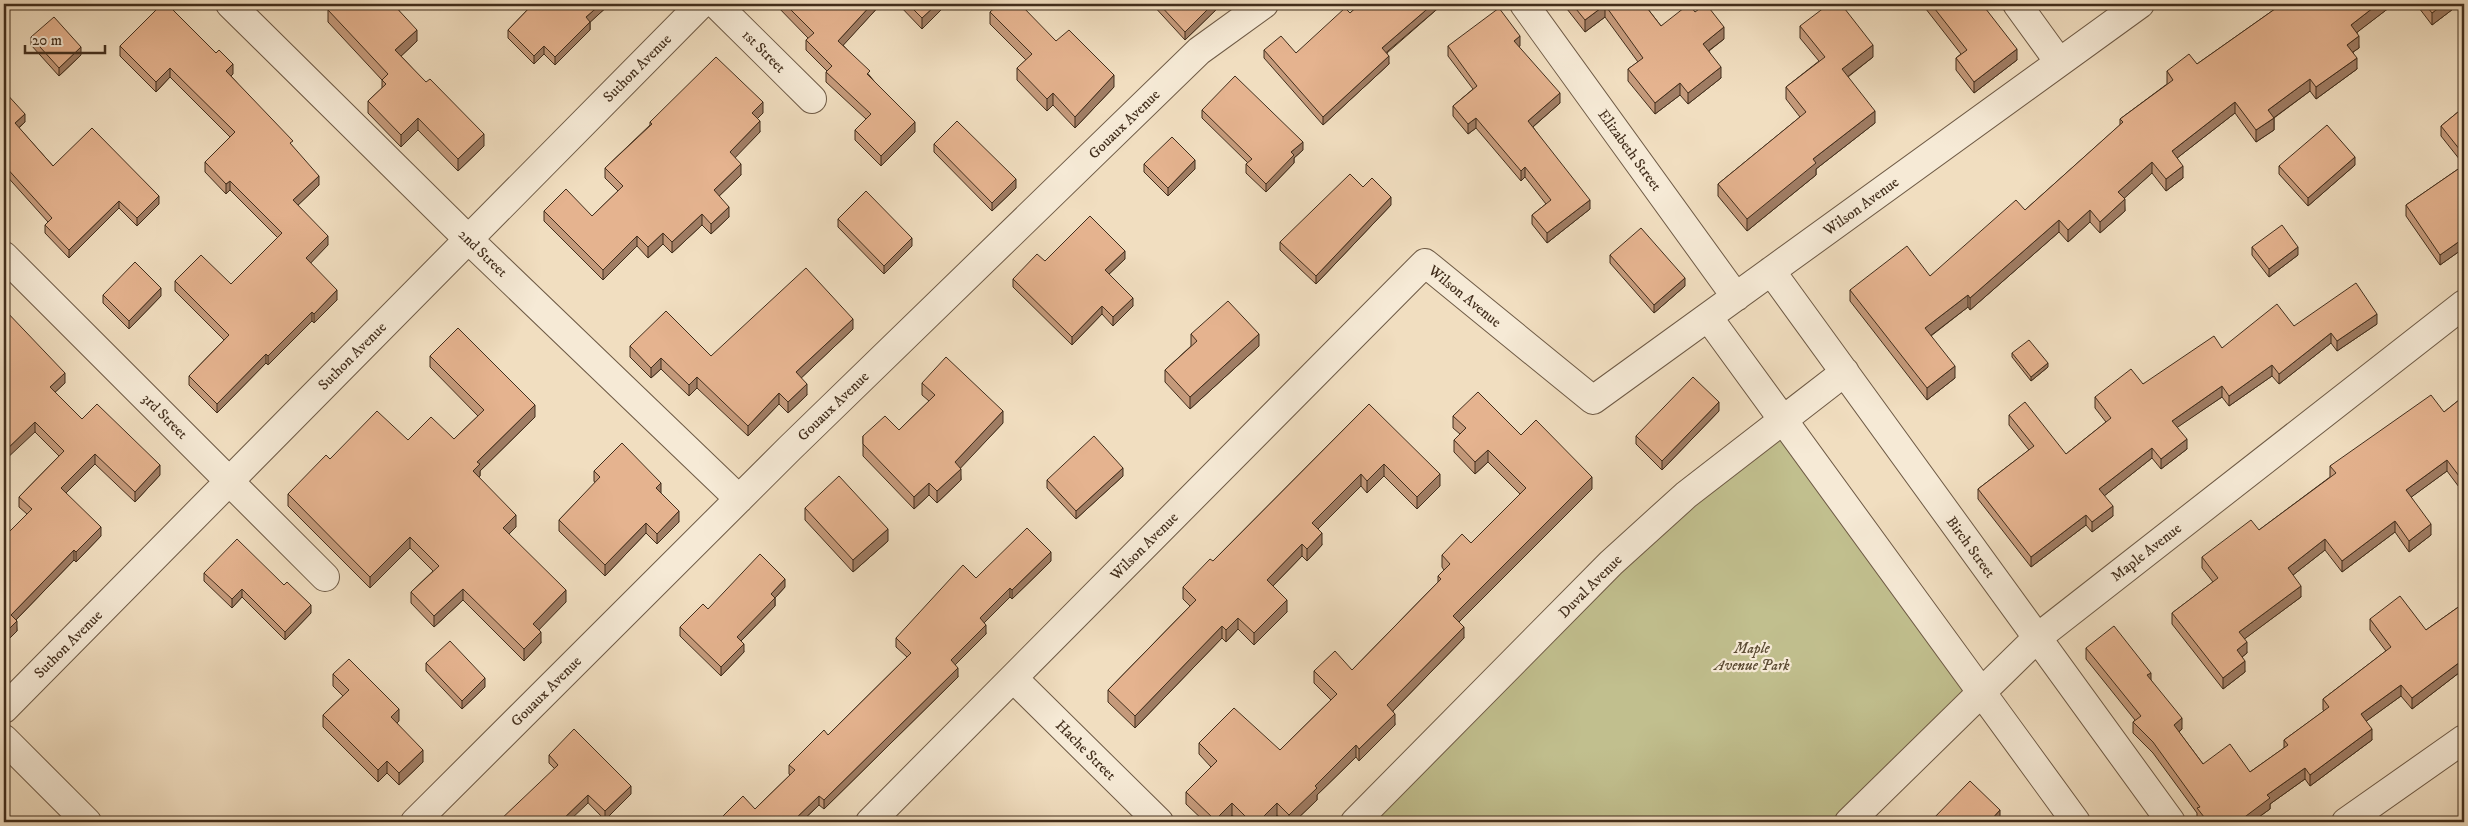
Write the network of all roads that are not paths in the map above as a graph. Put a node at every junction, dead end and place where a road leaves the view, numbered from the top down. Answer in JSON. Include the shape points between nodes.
{"nodes":[{"id":1,"x":230,"y":4,"type":"edge"},
{"id":2,"x":701,"y":4,"type":"edge"},
{"id":3,"x":716,"y":4,"type":"edge"},
{"id":4,"x":1264,"y":4,"type":"edge"},
{"id":5,"x":1524,"y":4,"type":"edge"},
{"id":6,"x":2017,"y":4,"type":"edge"},
{"id":7,"x":2140,"y":4,"type":"edge"},
{"id":8,"x":2059,"y":62,"type":"junction"},
{"id":9,"x":812,"y":99,"type":"dead end"},
{"id":10,"x":468,"y":239,"type":"junction"},
{"id":11,"x":4,"y":256,"type":"edge"},
{"id":12,"x":1771,"y":271,"type":"junction"},
{"id":13,"x":1736,"y":297,"type":"junction"},
{"id":14,"x":2464,"y":304,"type":"edge"},
{"id":15,"x":1708,"y":317,"type":"junction"},
{"id":16,"x":1845,"y":372,"type":"junction"},
{"id":17,"x":1783,"y":420,"type":"junction"},
{"id":18,"x":229,"y":481,"type":"junction"},
{"id":19,"x":739,"y":498,"type":"junction"},
{"id":20,"x":325,"y":577,"type":"dead end"},
{"id":21,"x":2037,"y":638,"type":"junction"},
{"id":22,"x":1013,"y":678,"type":"junction"},
{"id":23,"x":1981,"y":692,"type":"junction"},
{"id":24,"x":4,"y":709,"type":"edge"},
{"id":25,"x":2464,"y":738,"type":"edge"},
{"id":26,"x":4,"y":739,"type":"edge"},
{"id":27,"x":87,"y":822,"type":"edge"},
{"id":28,"x":415,"y":822,"type":"edge"},
{"id":29,"x":870,"y":822,"type":"edge"},
{"id":30,"x":1159,"y":822,"type":"edge"},
{"id":31,"x":1355,"y":822,"type":"edge"},
{"id":32,"x":1849,"y":822,"type":"edge"},
{"id":33,"x":2076,"y":822,"type":"edge"},
{"id":34,"x":2171,"y":822,"type":"edge"},
{"id":35,"x":2346,"y":822,"type":"edge"}],
"edges":[{"from":1,"to":10,"type":"street","name":"2nd Street"},
{"from":2,"to":10,"type":"street","name":"Suthon Avenue"},
{"from":3,"to":9,"type":"street","name":"1st Street"},
{"from":4,"to":19,"type":"street","name":"Gouaux Avenue","via":[[1199,51]]},
{"from":5,"to":13,"type":"street","name":"Elizabeth Street"},
{"from":6,"to":8,"type":"street"},
{"from":7,"to":8,"type":"street","name":"Wilson Avenue"},
{"from":8,"to":12,"type":"street","name":"Wilson Avenue"},
{"from":10,"to":18,"type":"street","name":"Suthon Avenue"},
{"from":10,"to":19,"type":"street","name":"2nd Street"},
{"from":11,"to":18,"type":"street","name":"3rd Street"},
{"from":12,"to":13,"type":"street","name":"Wilson Avenue"},
{"from":12,"to":16,"type":"street","name":"Birch Street"},
{"from":13,"to":15,"type":"street","name":"Wilson Avenue"},
{"from":14,"to":21,"type":"street","name":"Maple Avenue"},
{"from":15,"to":17,"type":"street"},
{"from":15,"to":22,"type":"street","name":"Wilson Avenue","via":[[1593,400],[1425,263]]},
{"from":16,"to":17,"type":"street","name":"Duval Avenue"},
{"from":16,"to":21,"type":"street","name":"Birch Street"},
{"from":17,"to":23,"type":"street"},
{"from":17,"to":31,"type":"street","name":"Duval Avenue","via":[[1686,495],[1612,563]]},
{"from":18,"to":20,"type":"street","name":"3rd Street"},
{"from":18,"to":24,"type":"street","name":"Suthon Avenue"},
{"from":19,"to":28,"type":"street","name":"Gouaux Avenue"},
{"from":21,"to":23,"type":"street","name":"Maple Avenue"},
{"from":21,"to":34,"type":"street","name":"Birch Street"},
{"from":22,"to":29,"type":"street","name":"Wilson Avenue"},
{"from":22,"to":30,"type":"street","name":"Hache Street"},
{"from":23,"to":32,"type":"street","name":"Maple Avenue"},
{"from":23,"to":33,"type":"street"},
{"from":25,"to":35,"type":"street"},
{"from":26,"to":27,"type":"street"}]}
